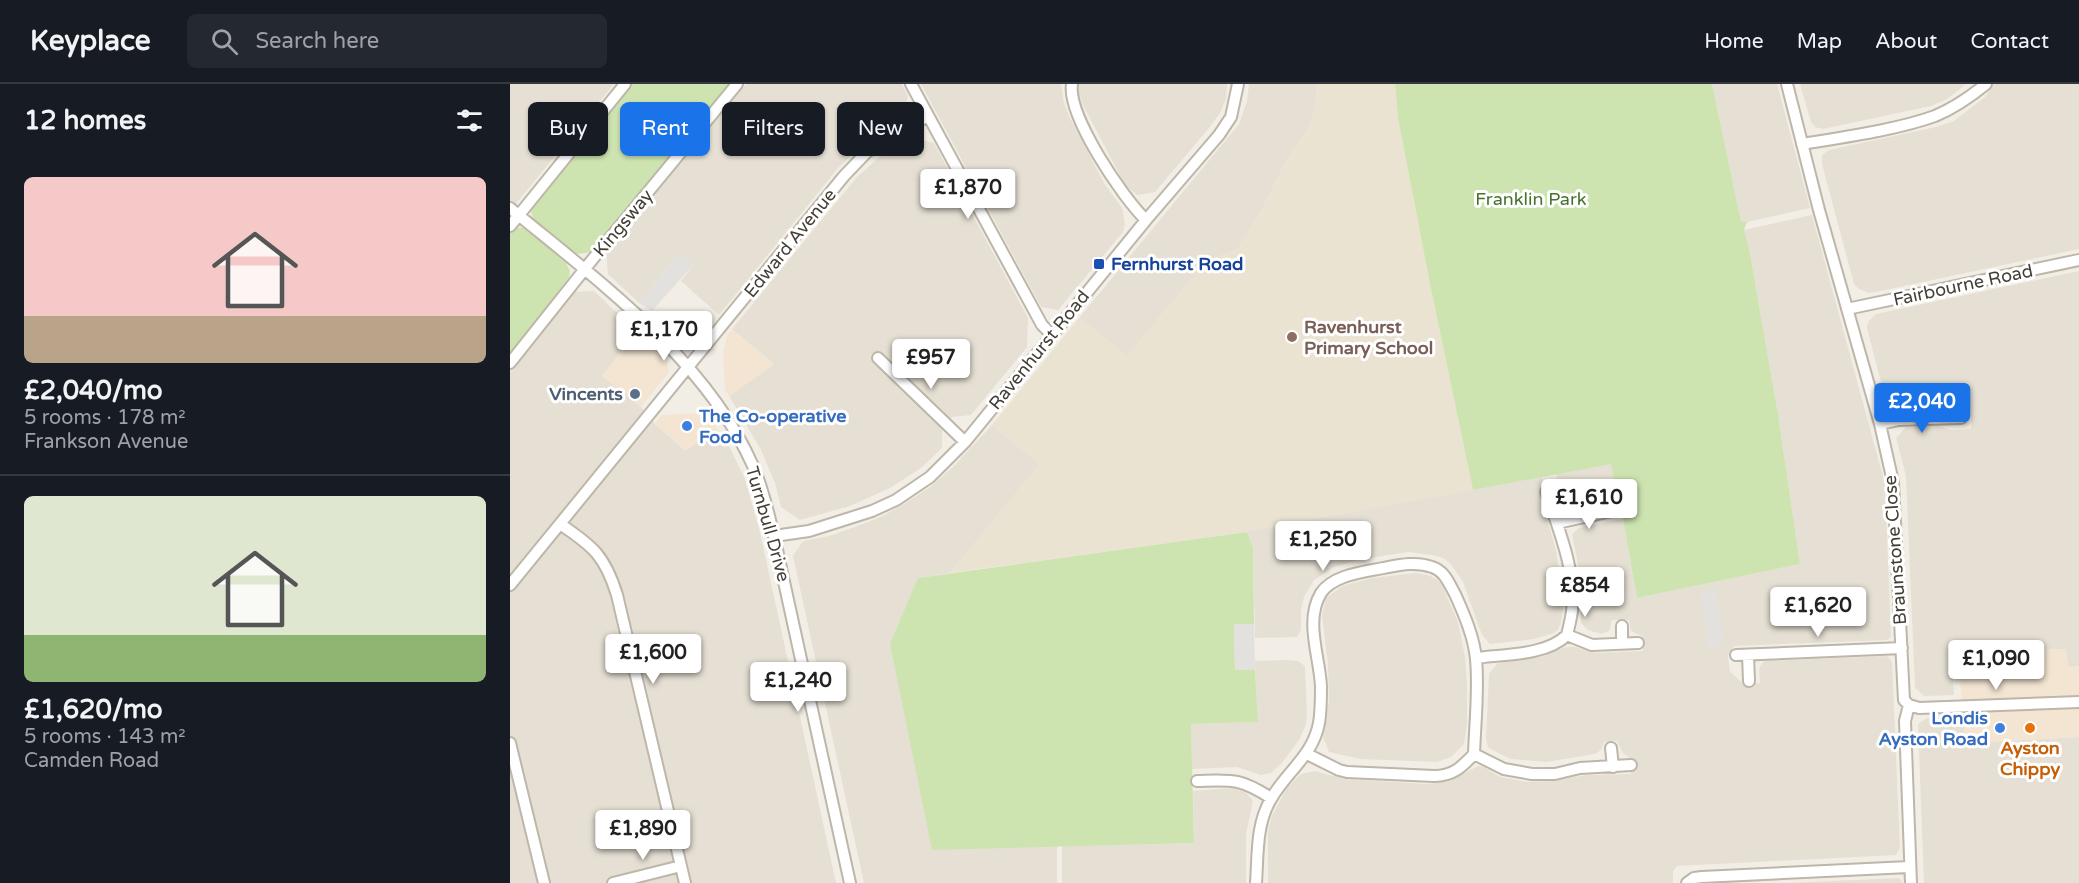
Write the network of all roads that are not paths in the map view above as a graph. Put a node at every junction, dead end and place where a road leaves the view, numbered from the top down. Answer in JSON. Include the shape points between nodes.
{"nodes":[{"id":1,"x":625,"y":84,"type":"edge"},
{"id":2,"x":737,"y":84,"type":"edge"},
{"id":3,"x":911,"y":84,"type":"edge"},
{"id":4,"x":1072,"y":84,"type":"edge"},
{"id":5,"x":1238,"y":84,"type":"edge"},
{"id":6,"x":1787,"y":84,"type":"edge"},
{"id":7,"x":1986,"y":84,"type":"edge"},
{"id":8,"x":928,"y":116,"type":"junction"},
{"id":9,"x":1802,"y":144,"type":"junction"},
{"id":10,"x":510,"y":208,"type":"edge"},
{"id":11,"x":519,"y":216,"type":"junction"},
{"id":12,"x":1146,"y":220,"type":"junction"},
{"id":13,"x":510,"y":226,"type":"edge"},
{"id":14,"x":2079,"y":260,"type":"edge"},
{"id":15,"x":585,"y":270,"type":"junction"},
{"id":16,"x":1847,"y":309,"type":"junction"},
{"id":17,"x":1052,"y":335,"type":"junction"},
{"id":18,"x":878,"y":358,"type":"dead end"},
{"id":19,"x":510,"y":363,"type":"edge"},
{"id":20,"x":687,"y":368,"type":"junction"},
{"id":21,"x":1961,"y":418,"type":"dead end"},
{"id":22,"x":1880,"y":424,"type":"junction"},
{"id":23,"x":965,"y":442,"type":"junction"},
{"id":24,"x":1546,"y":492,"type":"dead end"},
{"id":25,"x":1616,"y":510,"type":"dead end"},
{"id":26,"x":1557,"y":523,"type":"junction"},
{"id":27,"x":560,"y":524,"type":"junction"},
{"id":28,"x":774,"y":536,"type":"junction"},
{"id":29,"x":510,"y":585,"type":"edge"},
{"id":30,"x":1622,"y":626,"type":"dead end"},
{"id":31,"x":1567,"y":635,"type":"junction"},
{"id":32,"x":1638,"y":642,"type":"dead end"},
{"id":33,"x":1622,"y":644,"type":"junction"},
{"id":34,"x":1902,"y":648,"type":"junction"},
{"id":35,"x":1736,"y":655,"type":"dead end"},
{"id":36,"x":1748,"y":655,"type":"junction"},
{"id":37,"x":1476,"y":658,"type":"junction"},
{"id":38,"x":1749,"y":681,"type":"dead end"},
{"id":39,"x":2079,"y":702,"type":"edge"},
{"id":40,"x":1909,"y":705,"type":"junction"},
{"id":41,"x":510,"y":742,"type":"edge"},
{"id":42,"x":1611,"y":748,"type":"dead end"},
{"id":43,"x":1307,"y":754,"type":"junction"},
{"id":44,"x":1474,"y":754,"type":"junction"},
{"id":45,"x":1631,"y":765,"type":"dead end"},
{"id":46,"x":1613,"y":767,"type":"junction"},
{"id":47,"x":1197,"y":781,"type":"dead end"},
{"id":48,"x":1271,"y":798,"type":"junction"},
{"id":49,"x":681,"y":866,"type":"junction"},
{"id":50,"x":1909,"y":867,"type":"junction"},
{"id":51,"x":1688,"y":882,"type":"edge"},
{"id":52,"x":543,"y":883,"type":"edge"},
{"id":53,"x":613,"y":883,"type":"edge"},
{"id":54,"x":684,"y":883,"type":"edge"},
{"id":55,"x":850,"y":883,"type":"edge"},
{"id":56,"x":1256,"y":883,"type":"edge"},
{"id":57,"x":1911,"y":883,"type":"edge"}],
"edges":[{"from":1,"to":11,"type":"street"},
{"from":2,"to":15,"type":"street","name":"Kingsway"},
{"from":3,"to":8,"type":"street"},
{"from":4,"to":12,"type":"street","via":[[1070,95],[1087,135],[1112,179]]},
{"from":5,"to":12,"type":"street","name":"Ravenhurst Road","via":[[1231,117],[1219,135]]},
{"from":6,"to":9,"type":"street","name":"Braunstone Close"},
{"from":7,"to":9,"type":"street","via":[[1966,100],[1934,116]]},
{"from":8,"to":17,"type":"street","via":[[1041,326]]},
{"from":8,"to":20,"type":"street","name":"Edward Avenue","via":[[867,152],[844,176]]},
{"from":9,"to":16,"type":"street","name":"Braunstone Close"},
{"from":10,"to":11,"type":"street","name":"Turnbull Drive"},
{"from":11,"to":13,"type":"street"},
{"from":11,"to":15,"type":"street","name":"Turnbull Drive"},
{"from":12,"to":17,"type":"street","name":"Ravenhurst Road"},
{"from":14,"to":16,"type":"street","name":"Fairbourne Road"},
{"from":15,"to":19,"type":"street","name":"Kingsway"},
{"from":15,"to":20,"type":"street","name":"Turnbull Drive"},
{"from":16,"to":22,"type":"street","name":"Braunstone Close"},
{"from":17,"to":23,"type":"street","name":"Ravenhurst Road"},
{"from":18,"to":23,"type":"street"},
{"from":20,"to":27,"type":"street","name":"Edward Avenue"},
{"from":20,"to":28,"type":"street","name":"Turnbull Drive","via":[[744,447],[758,479]]},
{"from":21,"to":22,"type":"street"},
{"from":22,"to":34,"type":"street","name":"Braunstone Close","via":[[1893,482]]},
{"from":23,"to":28,"type":"street","name":"Ravenhurst Road","via":[[930,477],[897,500],[809,531]]},
{"from":24,"to":26,"type":"street"},
{"from":25,"to":26,"type":"street"},
{"from":26,"to":31,"type":"street","via":[[1571,583],[1573,610]]},
{"from":27,"to":29,"type":"street","name":"Edward Avenue"},
{"from":27,"to":49,"type":"street","via":[[584,540],[610,572]]},
{"from":28,"to":55,"type":"street","name":"Turnbull Drive"},
{"from":30,"to":33,"type":"street"},
{"from":31,"to":33,"type":"street","via":[[1592,645]]},
{"from":31,"to":37,"type":"street","via":[[1551,646]]},
{"from":32,"to":33,"type":"street"},
{"from":34,"to":36,"type":"street"},
{"from":34,"to":40,"type":"street","name":"Braunstone Close","via":[[1904,700]]},
{"from":35,"to":36,"type":"street"},
{"from":36,"to":38,"type":"street"},
{"from":37,"to":43,"type":"street","via":[[1463,612],[1447,578],[1433,567],[1410,563],[1335,581],[1327,586],[1314,609],[1321,686],[1319,723]]},
{"from":37,"to":44,"type":"street"},
{"from":39,"to":40,"type":"street","via":[[1919,708]]},
{"from":40,"to":50,"type":"street","name":"Braunstone Close","via":[[1905,721]]},
{"from":41,"to":52,"type":"street"},
{"from":42,"to":46,"type":"street"},
{"from":43,"to":44,"type":"street","via":[[1347,772],[1434,777],[1459,770]]},
{"from":43,"to":48,"type":"street"},
{"from":44,"to":46,"type":"street","via":[[1504,769],[1532,774]]},
{"from":45,"to":46,"type":"street"},
{"from":47,"to":48,"type":"street","via":[[1235,780]]},
{"from":48,"to":56,"type":"street","via":[[1258,841]]},
{"from":49,"to":53,"type":"street"},
{"from":49,"to":54,"type":"street"},
{"from":50,"to":51,"type":"street","via":[[1702,877]]},
{"from":50,"to":57,"type":"street","name":"Braunstone Close"}]}
